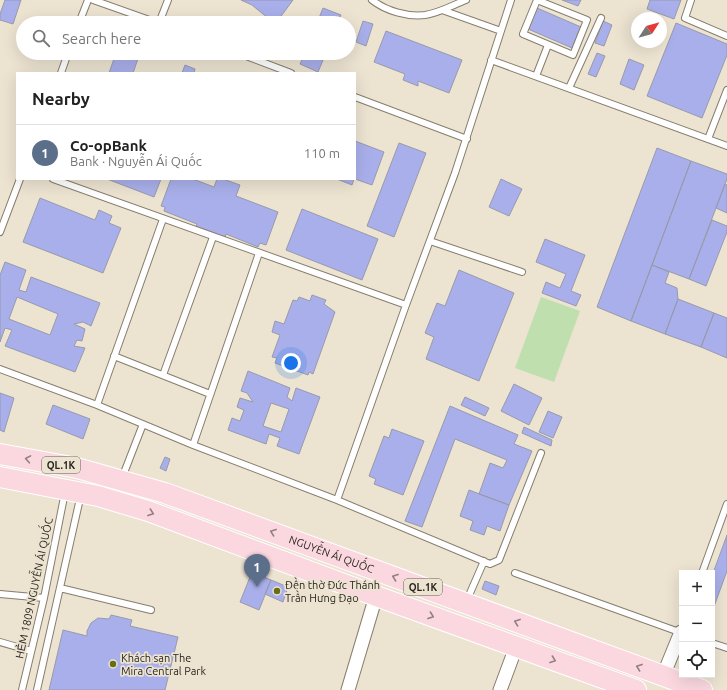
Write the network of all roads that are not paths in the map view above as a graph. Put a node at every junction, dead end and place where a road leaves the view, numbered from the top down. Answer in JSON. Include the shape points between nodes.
{"nodes":[{"id":1,"x":88,"y":0,"type":"edge"},
{"id":2,"x":93,"y":0,"type":"edge"},
{"id":3,"x":168,"y":0,"type":"edge"},
{"id":4,"x":372,"y":0,"type":"edge"},
{"id":5,"x":466,"y":0,"type":"edge"},
{"id":6,"x":510,"y":0,"type":"edge"},
{"id":7,"x":691,"y":0,"type":"edge"},
{"id":8,"x":442,"y":10,"type":"junction"},
{"id":9,"x":82,"y":16,"type":"edge"},
{"id":10,"x":138,"y":16,"type":"edge"},
{"id":11,"x":161,"y":16,"type":"edge"},
{"id":12,"x":601,"y":18,"type":"dead end"},
{"id":13,"x":501,"y":31,"type":"junction"},
{"id":14,"x":727,"y":36,"type":"edge"},
{"id":15,"x":548,"y":45,"type":"junction"},
{"id":16,"x":66,"y":60,"type":"edge"},
{"id":17,"x":257,"y":60,"type":"edge"},
{"id":18,"x":492,"y":60,"type":"junction"},
{"id":19,"x":61,"y":72,"type":"edge"},
{"id":20,"x":288,"y":72,"type":"edge"},
{"id":21,"x":536,"y":76,"type":"junction"},
{"id":22,"x":569,"y":88,"type":"junction"},
{"id":23,"x":727,"y":90,"type":"edge"},
{"id":24,"x":356,"y":97,"type":"edge"},
{"id":25,"x":467,"y":139,"type":"junction"},
{"id":26,"x":708,"y":139,"type":"junction"},
{"id":27,"x":727,"y":146,"type":"edge"},
{"id":28,"x":20,"y":180,"type":"edge"},
{"id":29,"x":56,"y":180,"type":"edge"},
{"id":30,"x":163,"y":219,"type":"junction"},
{"id":31,"x":0,"y":232,"type":"edge"},
{"id":32,"x":213,"y":237,"type":"junction"},
{"id":33,"x":430,"y":241,"type":"junction"},
{"id":34,"x":259,"y":253,"type":"junction"},
{"id":35,"x":522,"y":272,"type":"dead end"},
{"id":36,"x":406,"y":305,"type":"junction"},
{"id":37,"x":114,"y":356,"type":"junction"},
{"id":38,"x":0,"y":369,"type":"edge"},
{"id":39,"x":163,"y":375,"type":"junction"},
{"id":40,"x":210,"y":394,"type":"junction"},
{"id":41,"x":97,"y":405,"type":"junction"},
{"id":42,"x":143,"y":424,"type":"junction"},
{"id":43,"x":193,"y":445,"type":"junction"},
{"id":44,"x":541,"y":453,"type":"dead end"},
{"id":45,"x":0,"y":454,"type":"edge"},
{"id":46,"x":0,"y":477,"type":"edge"},
{"id":47,"x":121,"y":480,"type":"junction"},
{"id":48,"x":73,"y":491,"type":"junction"},
{"id":49,"x":337,"y":500,"type":"junction"},
{"id":50,"x":114,"y":501,"type":"junction"},
{"id":51,"x":727,"y":504,"type":"edge"},
{"id":52,"x":484,"y":561,"type":"junction"},
{"id":53,"x":703,"y":570,"type":"edge"},
{"id":54,"x":515,"y":573,"type":"dead end"},
{"id":55,"x":60,"y":588,"type":"junction"},
{"id":56,"x":0,"y":594,"type":"edge"},
{"id":57,"x":376,"y":596,"type":"junction"},
{"id":58,"x":44,"y":598,"type":"junction"},
{"id":59,"x":466,"y":603,"type":"junction"},
{"id":60,"x":151,"y":610,"type":"dead end"},
{"id":61,"x":679,"y":630,"type":"edge"},
{"id":62,"x":679,"y":638,"type":"edge"},
{"id":63,"x":0,"y":642,"type":"edge"},
{"id":64,"x":715,"y":644,"type":"edge"},
{"id":65,"x":516,"y":646,"type":"junction"},
{"id":66,"x":727,"y":648,"type":"edge"},
{"id":67,"x":31,"y":652,"type":"junction"},
{"id":68,"x":663,"y":676,"type":"junction"},
{"id":69,"x":22,"y":690,"type":"edge"},
{"id":70,"x":37,"y":690,"type":"edge"},
{"id":71,"x":348,"y":690,"type":"edge"},
{"id":72,"x":500,"y":690,"type":"edge"},
{"id":73,"x":636,"y":690,"type":"edge"},
{"id":74,"x":702,"y":690,"type":"edge"}],
"edges":[{"from":1,"to":9,"type":"lane"},
{"from":2,"to":10,"type":"lane"},
{"from":3,"to":11,"type":"lane"},
{"from":4,"to":8,"type":"lane","via":[[391,10],[412,15],[426,15]]},
{"from":5,"to":8,"type":"lane"},
{"from":6,"to":13,"type":"lane"},
{"from":7,"to":14,"type":"lane","via":[[685,18]]},
{"from":8,"to":13,"type":"lane"},
{"from":12,"to":22,"type":"lane"},
{"from":13,"to":18,"type":"lane"},
{"from":15,"to":15,"type":"lane","via":[[573,55],[587,20],[537,0],[523,34]]},
{"from":15,"to":21,"type":"lane"},
{"from":16,"to":19,"type":"lane"},
{"from":17,"to":20,"type":"lane"},
{"from":18,"to":21,"type":"lane"},
{"from":18,"to":25,"type":"lane"},
{"from":21,"to":22,"type":"lane"},
{"from":22,"to":26,"type":"lane"},
{"from":23,"to":26,"type":"lane"},
{"from":24,"to":25,"type":"lane"},
{"from":25,"to":33,"type":"lane"},
{"from":26,"to":27,"type":"lane"},
{"from":28,"to":31,"type":"lane"},
{"from":29,"to":30,"type":"lane"},
{"from":30,"to":32,"type":"lane"},
{"from":30,"to":37,"type":"lane"},
{"from":32,"to":34,"type":"lane"},
{"from":32,"to":39,"type":"lane"},
{"from":33,"to":35,"type":"lane"},
{"from":33,"to":36,"type":"lane"},
{"from":34,"to":36,"type":"lane"},
{"from":34,"to":40,"type":"lane"},
{"from":36,"to":49,"type":"lane"},
{"from":37,"to":39,"type":"lane"},
{"from":37,"to":41,"type":"lane"},
{"from":38,"to":41,"type":"lane"},
{"from":39,"to":40,"type":"lane"},
{"from":40,"to":43,"type":"lane"},
{"from":41,"to":42,"type":"lane"},
{"from":42,"to":43,"type":"lane"},
{"from":42,"to":47,"type":"lane"},
{"from":43,"to":49,"type":"lane"},
{"from":44,"to":52,"type":"lane","via":[[499,560],[490,564]]},
{"from":47,"to":45,"type":"main road","name":"NGUYỄN ÁI QUỐC","number":"QL.1K","one_way":true,"via":[[77,468]]},
{"from":46,"to":48,"type":"main road","number":"QL.1K"},
{"from":47,"to":50,"type":"main road"},
{"from":59,"to":47,"type":"main road","name":"NGUYỄN ÁI QUỐC","number":"QL.1K","one_way":true,"via":[[186,500]]},
{"from":48,"to":50,"type":"main road","number":"QL.1K"},
{"from":48,"to":55,"type":"lane"},
{"from":48,"to":58,"type":"lane","name":"HẺM 1809 NGUYỄN ÁI QUỐC"},
{"from":49,"to":52,"type":"lane"},
{"from":50,"to":57,"type":"main road","number":"QL.1K","one_way":true,"via":[[148,511]]},
{"from":51,"to":53,"type":"lane"},
{"from":52,"to":59,"type":"lane"},
{"from":54,"to":61,"type":"lane"},
{"from":55,"to":60,"type":"lane"},
{"from":55,"to":70,"type":"lane"},
{"from":56,"to":58,"type":"lane"},
{"from":57,"to":65,"type":"main road","number":"QL.1K","one_way":true},
{"from":57,"to":71,"type":"street"},
{"from":58,"to":67,"type":"lane","name":"HẺM 1809 NGUYỄN ÁI QUỐC"},
{"from":68,"to":59,"type":"main road","name":"NGUYỄN ÁI QUỐC","number":"QL.1K","one_way":true},
{"from":62,"to":68,"type":"street"},
{"from":63,"to":67,"type":"lane"},
{"from":64,"to":66,"type":"lane"},
{"from":65,"to":72,"type":"street"},
{"from":65,"to":73,"type":"main road","number":"QL.1K","one_way":true},
{"from":67,"to":69,"type":"lane","name":"HẺM 1809 NGUYỄN ÁI QUỐC"},
{"from":68,"to":74,"type":"main road","name":"NGUYỄN ÁI QUỐC","number":"QL.1K"}]}
